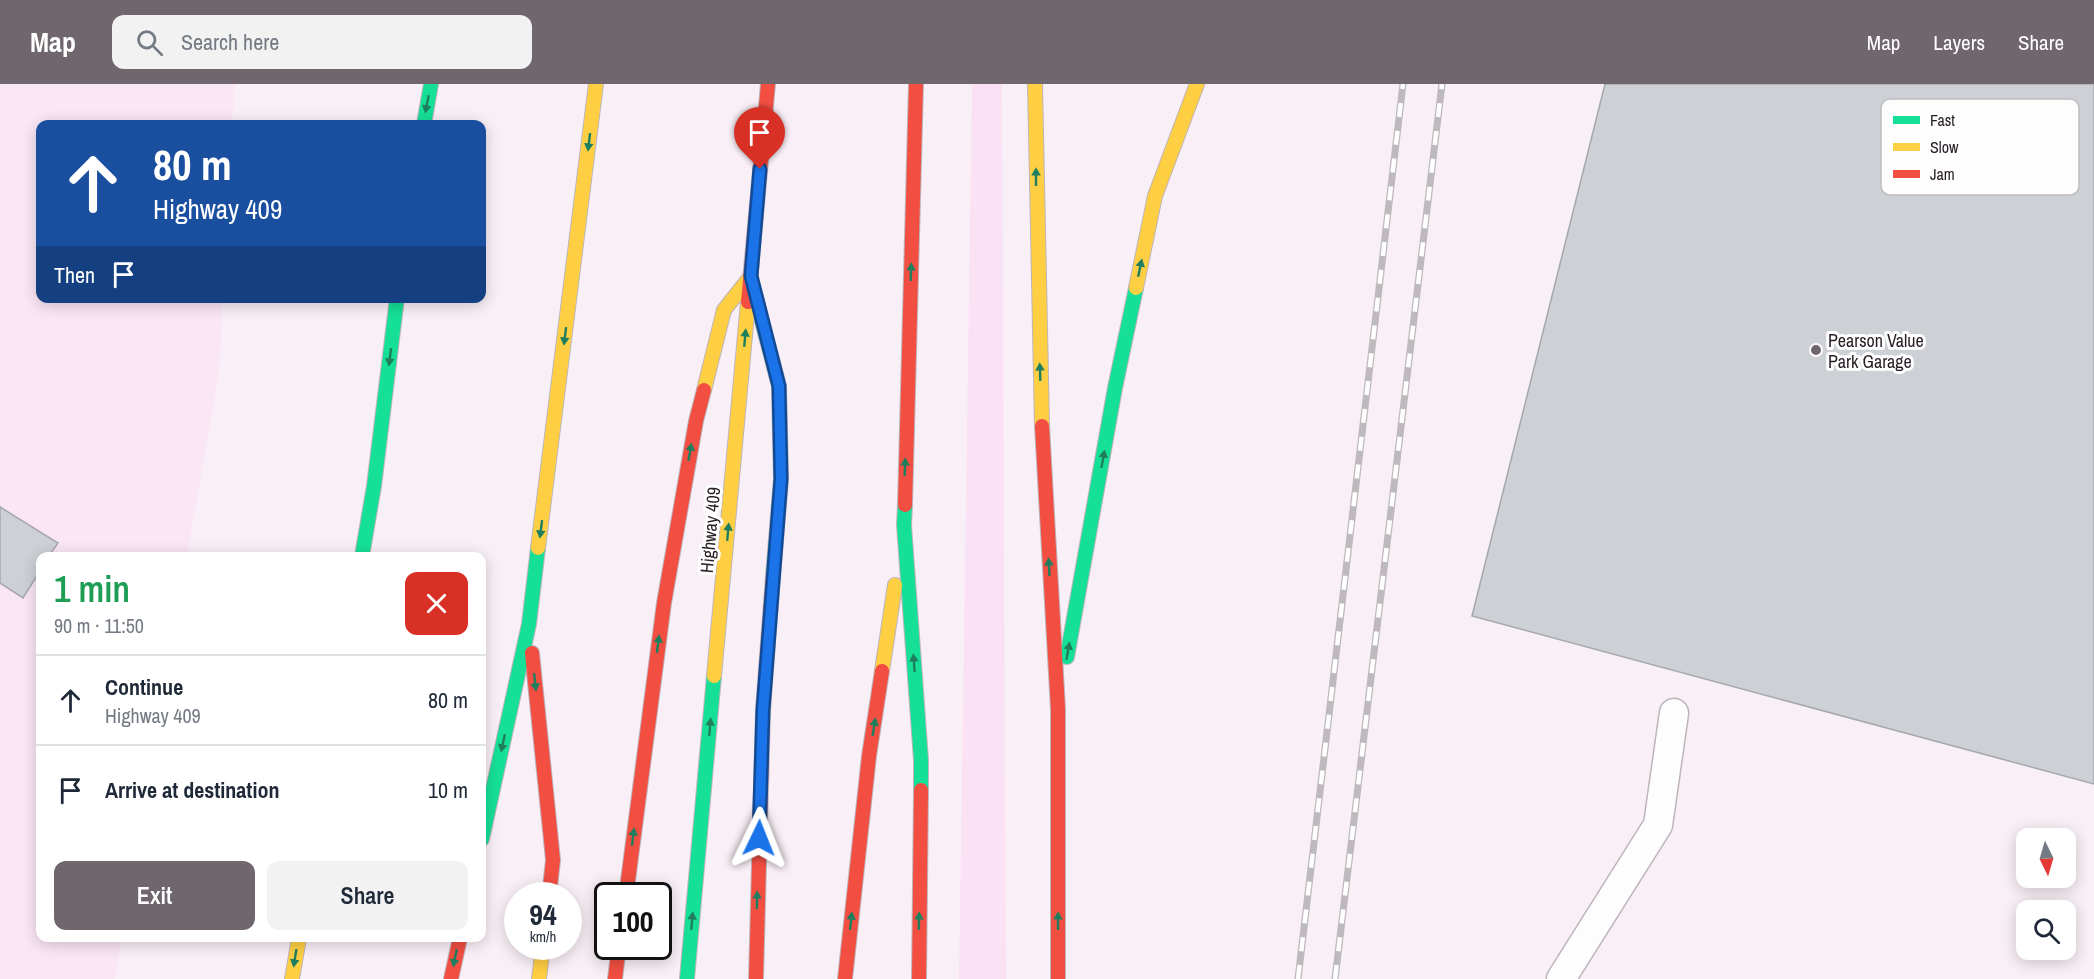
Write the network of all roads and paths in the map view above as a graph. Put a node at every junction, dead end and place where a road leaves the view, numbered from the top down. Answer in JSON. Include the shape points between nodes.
{"nodes":[{"id":1,"x":431,"y":84,"type":"edge"},
{"id":2,"x":596,"y":84,"type":"edge"},
{"id":3,"x":768,"y":84,"type":"edge"},
{"id":4,"x":916,"y":84,"type":"edge"},
{"id":5,"x":1035,"y":84,"type":"edge"},
{"id":6,"x":1197,"y":84,"type":"edge"},
{"id":7,"x":414,"y":104,"type":"dead end"},
{"id":8,"x":413,"y":120,"type":"edge"},
{"id":9,"x":424,"y":120,"type":"edge"},
{"id":10,"x":751,"y":276,"type":"junction"},
{"id":11,"x":396,"y":303,"type":"edge"},
{"id":12,"x":904,"y":525,"type":"junction"},
{"id":13,"x":363,"y":552,"type":"edge"},
{"id":14,"x":529,"y":624,"type":"junction"},
{"id":15,"x":1058,"y":709,"type":"junction"},
{"id":16,"x":1674,"y":713,"type":"dead end"},
{"id":17,"x":486,"y":821,"type":"edge"},
{"id":18,"x":551,"y":882,"type":"edge"},
{"id":19,"x":628,"y":882,"type":"edge"},
{"id":20,"x":298,"y":942,"type":"edge"},
{"id":21,"x":459,"y":942,"type":"edge"},
{"id":22,"x":541,"y":960,"type":"edge"},
{"id":23,"x":617,"y":960,"type":"edge"},
{"id":24,"x":292,"y":979,"type":"edge"},
{"id":25,"x":451,"y":979,"type":"edge"},
{"id":26,"x":539,"y":979,"type":"edge"},
{"id":27,"x":615,"y":979,"type":"edge"},
{"id":28,"x":687,"y":979,"type":"edge"},
{"id":29,"x":756,"y":979,"type":"edge"},
{"id":30,"x":845,"y":979,"type":"edge"},
{"id":31,"x":919,"y":979,"type":"edge"},
{"id":32,"x":1058,"y":979,"type":"edge"},
{"id":33,"x":1561,"y":979,"type":"edge"}],
"edges":[{"from":1,"to":9,"type":"main road","one_way":true},
{"from":2,"to":14,"type":"main road","one_way":true},
{"from":3,"to":10,"type":"main road","name":"Highway 409"},
{"from":12,"to":4,"type":"main road","one_way":true},
{"from":15,"to":5,"type":"main road","one_way":true,"via":[[1042,443]]},
{"from":15,"to":6,"type":"main road","one_way":true,"via":[[1114,388],[1155,196]]},
{"from":7,"to":8,"type":"main road"},
{"from":19,"to":10,"type":"main road","one_way":true,"via":[[664,603],[696,421],[724,310]]},
{"from":28,"to":10,"type":"main road","name":"Highway 409","one_way":true},
{"from":29,"to":10,"type":"main road","one_way":true,"via":[[763,710],[781,479],[779,386]]},
{"from":11,"to":13,"type":"main road","one_way":true},
{"from":30,"to":12,"type":"main road","one_way":true,"via":[[869,756]]},
{"from":31,"to":12,"type":"main road","one_way":true,"via":[[921,760]]},
{"from":14,"to":17,"type":"main road","one_way":true},
{"from":14,"to":18,"type":"main road","one_way":true,"via":[[553,860]]},
{"from":32,"to":15,"type":"main road","one_way":true},
{"from":16,"to":33,"type":"lane","via":[[1658,825]]},
{"from":20,"to":24,"type":"main road","one_way":true},
{"from":21,"to":25,"type":"main road","one_way":true},
{"from":22,"to":26,"type":"main road"},
{"from":23,"to":27,"type":"main road"}]}
